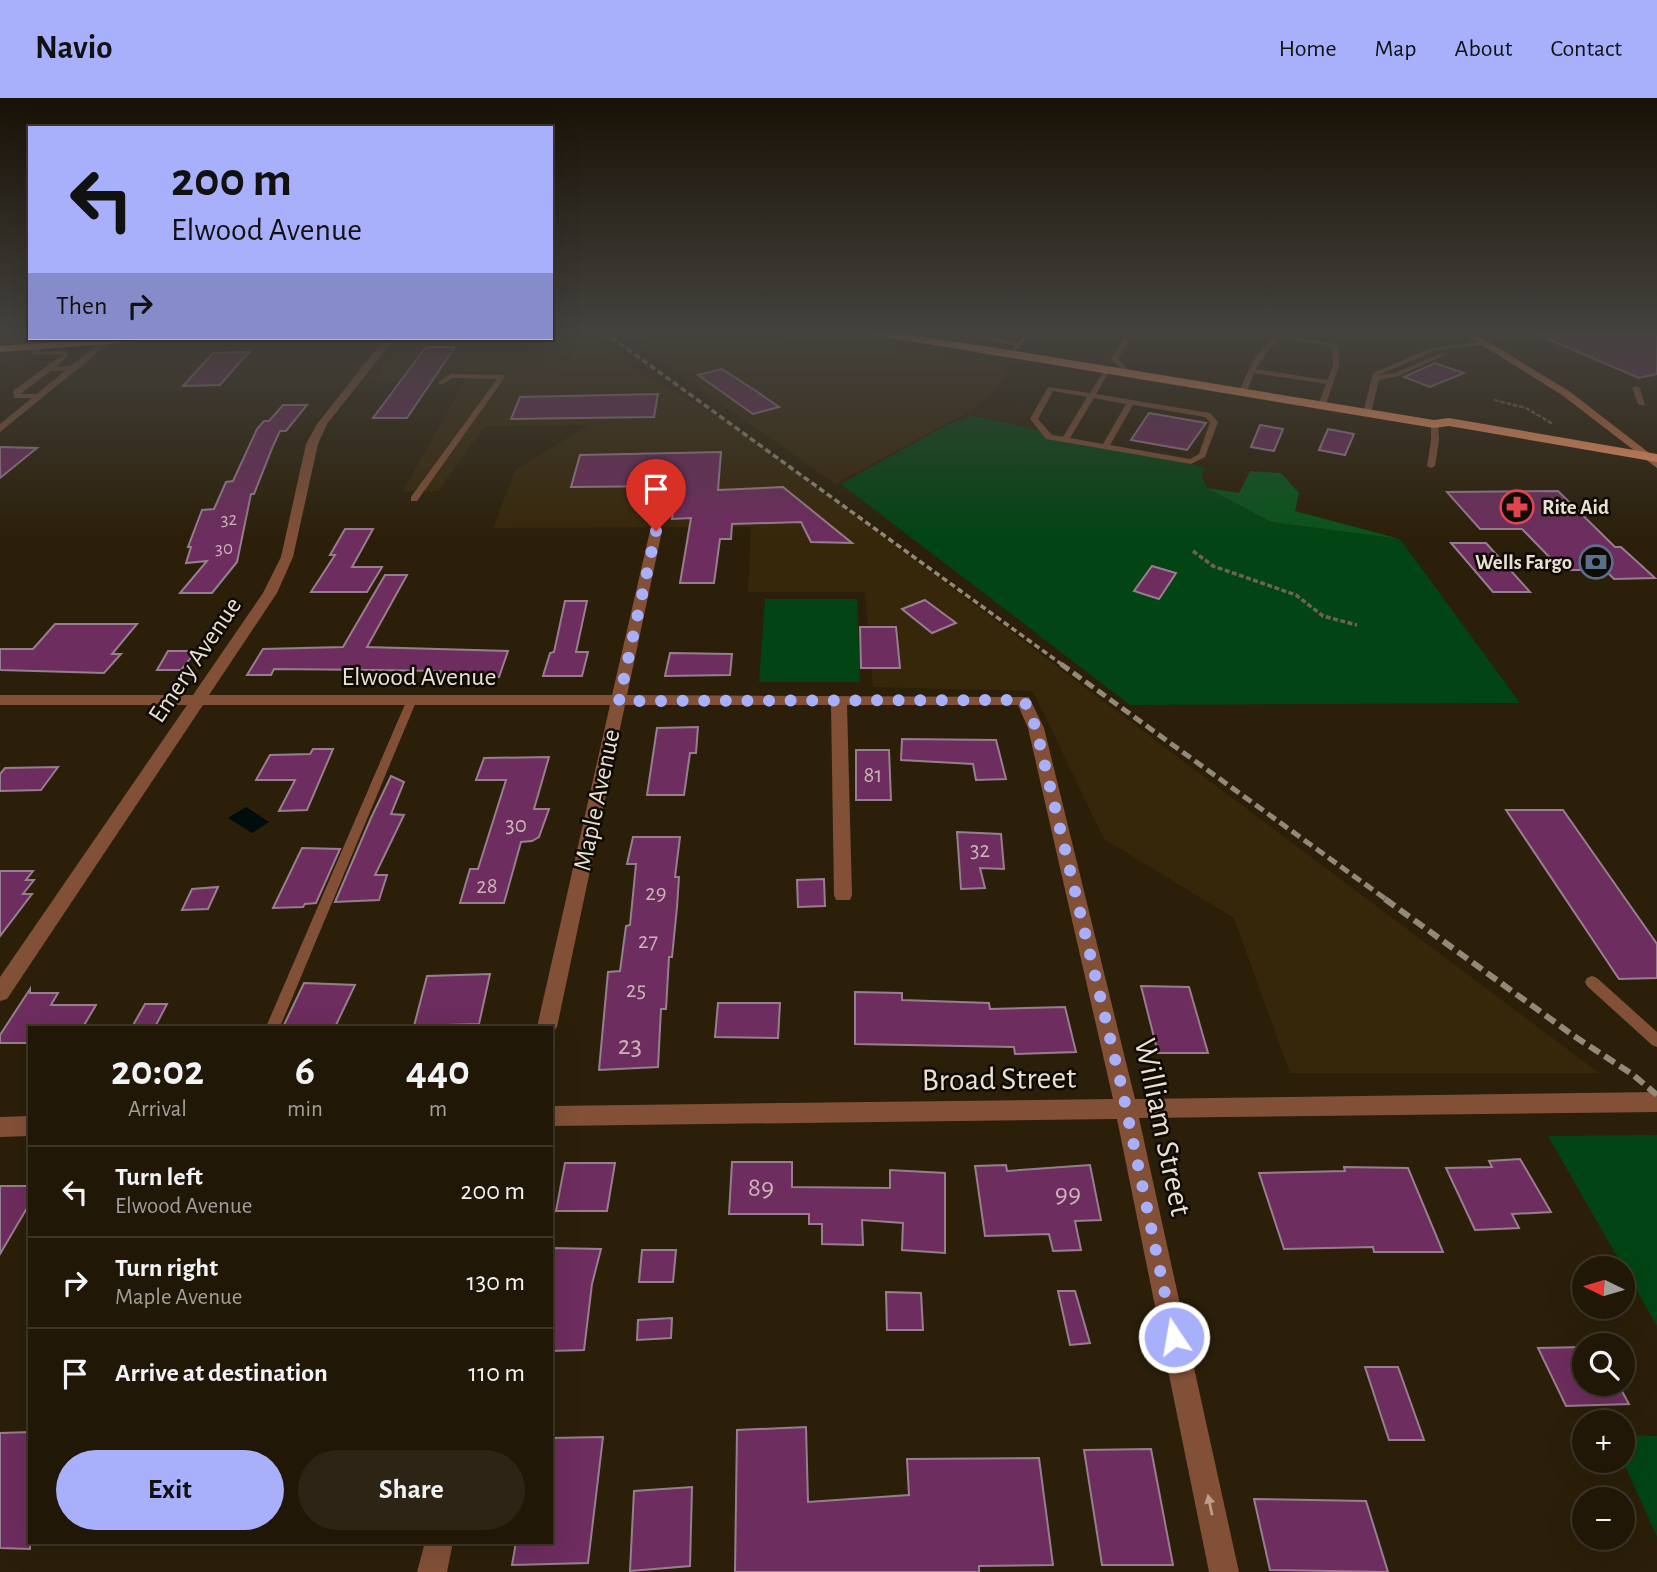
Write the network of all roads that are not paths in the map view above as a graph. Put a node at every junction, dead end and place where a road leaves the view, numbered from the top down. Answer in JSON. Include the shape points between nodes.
{"nodes":[{"id":1,"x":32,"y":401,"type":"edge"},
{"id":2,"x":340,"y":401,"type":"edge"},
{"id":3,"x":485,"y":401,"type":"edge"},
{"id":4,"x":1044,"y":401,"type":"edge"},
{"id":5,"x":1087,"y":401,"type":"edge"},
{"id":6,"x":1124,"y":401,"type":"edge"},
{"id":7,"x":1294,"y":401,"type":"edge"},
{"id":8,"x":1324,"y":401,"type":"edge"},
{"id":9,"x":1370,"y":401,"type":"edge"},
{"id":10,"x":1577,"y":401,"type":"edge"},
{"id":11,"x":1641,"y":401,"type":"edge"},
{"id":12,"x":1131,"y":402,"type":"junction"},
{"id":13,"x":1642,"y":404,"type":"dead end"},
{"id":14,"x":1322,"y":405,"type":"junction"},
{"id":15,"x":1367,"y":413,"type":"junction"},
{"id":16,"x":1434,"y":424,"type":"junction"},
{"id":17,"x":0,"y":429,"type":"edge"},
{"id":18,"x":1065,"y":440,"type":"junction"},
{"id":19,"x":1105,"y":448,"type":"junction"},
{"id":20,"x":1654,"y":462,"type":"edge"},
{"id":21,"x":1431,"y":466,"type":"dead end"},
{"id":22,"x":414,"y":499,"type":"dead end"},
{"id":23,"x":656,"y":531,"type":"dead end"},
{"id":24,"x":0,"y":700,"type":"edge"},
{"id":25,"x":197,"y":700,"type":"junction"},
{"id":26,"x":839,"y":700,"type":"junction"},
{"id":27,"x":1024,"y":700,"type":"joint"},
{"id":28,"x":619,"y":701,"type":"junction"},
{"id":29,"x":411,"y":702,"type":"junction"},
{"id":30,"x":843,"y":895,"type":"dead end"},
{"id":31,"x":1592,"y":982,"type":"dead end"},
{"id":32,"x":0,"y":993,"type":"edge"},
{"id":33,"x":272,"y":1026,"type":"edge"},
{"id":34,"x":547,"y":1026,"type":"edge"},
{"id":35,"x":1657,"y":1041,"type":"edge"},
{"id":36,"x":1657,"y":1102,"type":"edge"},
{"id":37,"x":1126,"y":1109,"type":"junction"},
{"id":38,"x":553,"y":1116,"type":"edge"},
{"id":39,"x":28,"y":1126,"type":"edge"},
{"id":40,"x":0,"y":1127,"type":"edge"},
{"id":41,"x":439,"y":1544,"type":"edge"},
{"id":42,"x":432,"y":1572,"type":"edge"},
{"id":43,"x":1224,"y":1572,"type":"edge"}],
"edges":[{"from":1,"to":17,"type":"street"},
{"from":2,"to":25,"type":"street","name":"Emery Avenue","via":[[312,444],[290,547],[277,579]]},
{"from":3,"to":22,"type":"lane"},
{"from":4,"to":18,"type":"lane","via":[[1034,419],[1049,437]]},
{"from":5,"to":18,"type":"lane"},
{"from":6,"to":12,"type":"lane"},
{"from":7,"to":14,"type":"highway"},
{"from":8,"to":14,"type":"lane"},
{"from":9,"to":15,"type":"lane"},
{"from":10,"to":20,"type":"street"},
{"from":11,"to":13,"type":"lane"},
{"from":12,"to":19,"type":"lane"},
{"from":12,"to":19,"type":"lane","via":[[1207,415],[1214,422],[1202,455],[1191,462],[1176,461]]},
{"from":14,"to":15,"type":"highway"},
{"from":15,"to":16,"type":"highway"},
{"from":16,"to":20,"type":"highway","via":[[1448,431]]},
{"from":16,"to":21,"type":"lane"},
{"from":18,"to":19,"type":"lane"},
{"from":23,"to":28,"type":"street","name":"Maple Avenue"},
{"from":24,"to":25,"type":"street","name":"Elwood Avenue"},
{"from":25,"to":29,"type":"street","name":"Elwood Avenue"},
{"from":25,"to":32,"type":"street","name":"Emery Avenue"},
{"from":26,"to":27,"type":"street","name":"Elwood Avenue"},
{"from":26,"to":28,"type":"street","name":"Elwood Avenue"},
{"from":26,"to":30,"type":"street"},
{"from":27,"to":37,"type":"street","name":"William Street","via":[[1036,728]]},
{"from":28,"to":29,"type":"street","name":"Elwood Avenue"},
{"from":28,"to":34,"type":"street","name":"Maple Avenue"},
{"from":29,"to":33,"type":"lane"},
{"from":31,"to":35,"type":"lane"},
{"from":36,"to":37,"type":"street","name":"Broad Street"},
{"from":37,"to":38,"type":"street","name":"Broad Street"},
{"from":43,"to":37,"type":"street","name":"William Street","one_way":true},
{"from":39,"to":40,"type":"street"},
{"from":41,"to":42,"type":"street"}]}
